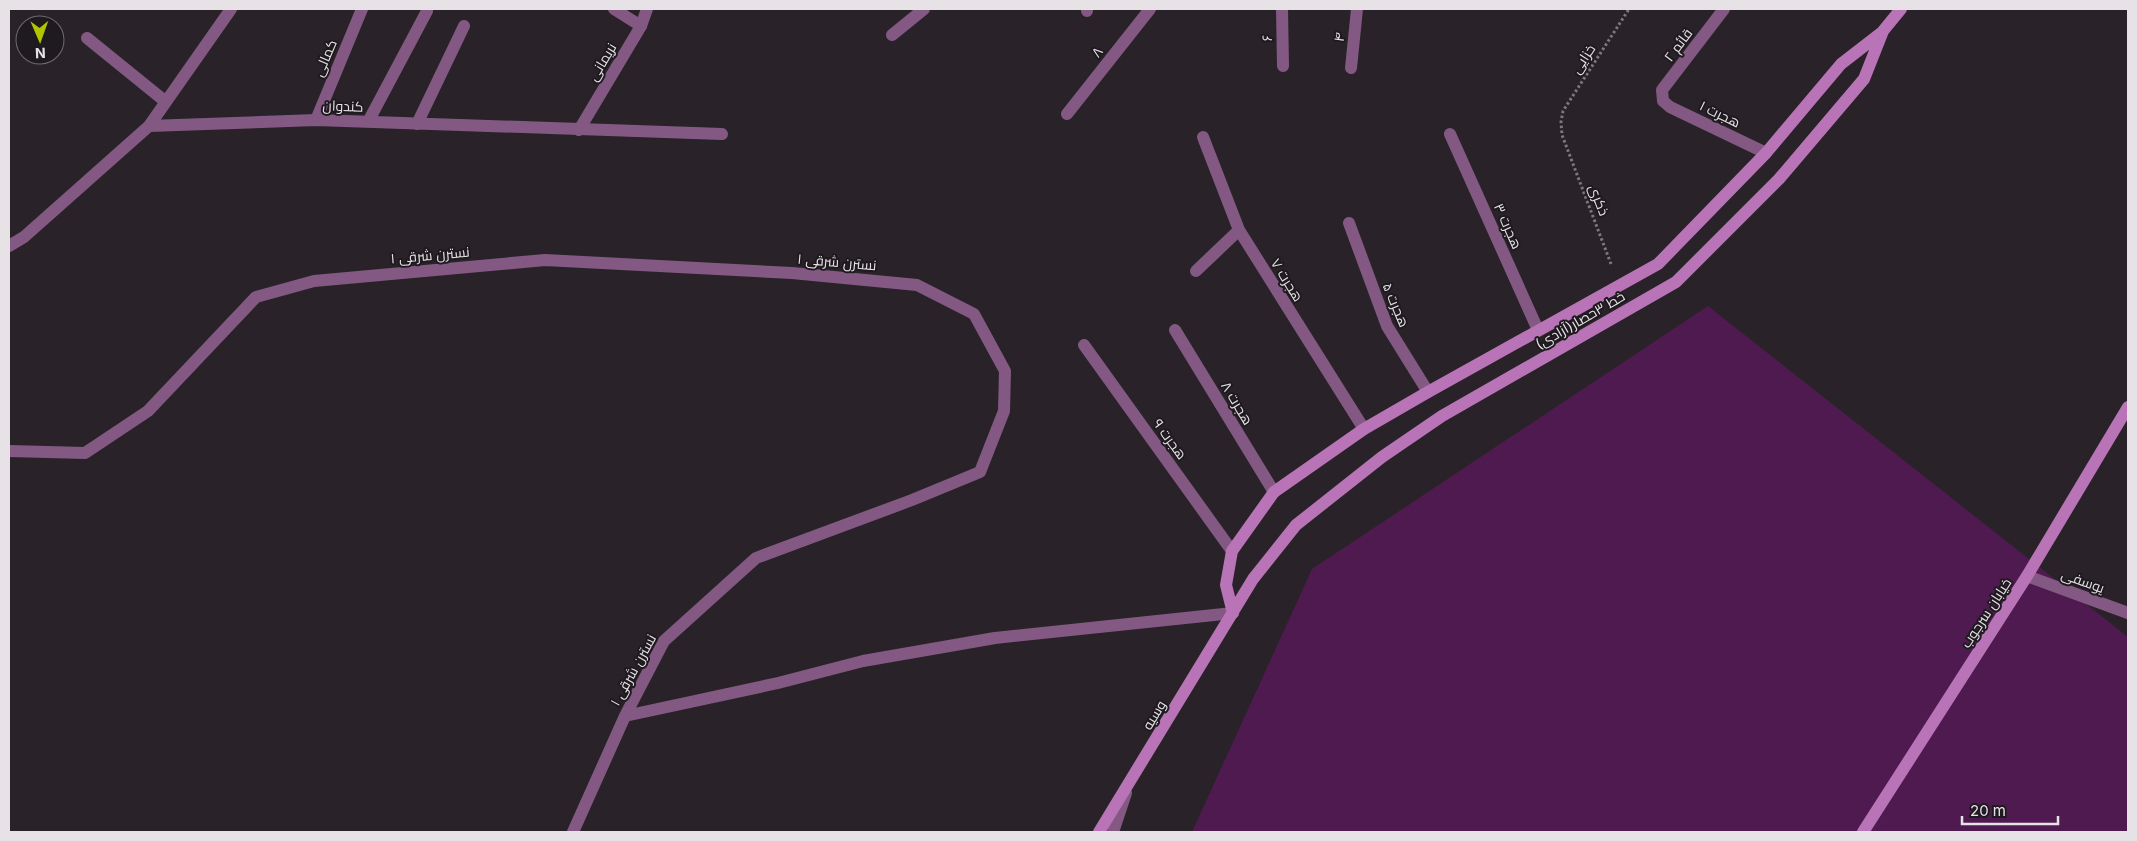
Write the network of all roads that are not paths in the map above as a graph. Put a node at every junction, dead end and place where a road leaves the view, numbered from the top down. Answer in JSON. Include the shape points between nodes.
{"nodes":[{"id":1,"x":231,"y":9,"type":"edge"},
{"id":2,"x":362,"y":9,"type":"edge"},
{"id":3,"x":614,"y":9,"type":"edge"},
{"id":4,"x":647,"y":9,"type":"edge"},
{"id":5,"x":924,"y":9,"type":"edge"},
{"id":6,"x":1150,"y":9,"type":"edge"},
{"id":7,"x":1282,"y":9,"type":"edge"},
{"id":8,"x":1357,"y":9,"type":"edge"},
{"id":9,"x":1724,"y":9,"type":"edge"},
{"id":10,"x":1901,"y":9,"type":"edge"},
{"id":11,"x":427,"y":11,"type":"dead end"},
{"id":12,"x":464,"y":26,"type":"dead end"},
{"id":13,"x":641,"y":26,"type":"junction"},
{"id":14,"x":1883,"y":32,"type":"junction"},
{"id":15,"x":892,"y":35,"type":"dead end"},
{"id":16,"x":87,"y":38,"type":"dead end"},
{"id":17,"x":1283,"y":66,"type":"dead end"},
{"id":18,"x":1350,"y":68,"type":"dead end"},
{"id":19,"x":1663,"y":101,"type":"joint"},
{"id":20,"x":166,"y":102,"type":"junction"},
{"id":21,"x":1067,"y":114,"type":"dead end"},
{"id":22,"x":316,"y":120,"type":"junction"},
{"id":23,"x":368,"y":122,"type":"junction"},
{"id":24,"x":417,"y":124,"type":"junction"},
{"id":25,"x":149,"y":126,"type":"junction"},
{"id":26,"x":579,"y":130,"type":"junction"},
{"id":27,"x":722,"y":134,"type":"dead end"},
{"id":28,"x":1450,"y":134,"type":"dead end"},
{"id":29,"x":1203,"y":138,"type":"dead end"},
{"id":30,"x":1766,"y":153,"type":"junction"},
{"id":31,"x":1349,"y":223,"type":"dead end"},
{"id":32,"x":1239,"y":230,"type":"junction"},
{"id":33,"x":9,"y":246,"type":"edge"},
{"id":34,"x":1196,"y":271,"type":"dead end"},
{"id":35,"x":1175,"y":330,"type":"dead end"},
{"id":36,"x":1538,"y":330,"type":"junction"},
{"id":37,"x":1084,"y":345,"type":"dead end"},
{"id":38,"x":1428,"y":392,"type":"junction"},
{"id":39,"x":2128,"y":407,"type":"edge"},
{"id":40,"x":1364,"y":429,"type":"junction"},
{"id":41,"x":9,"y":451,"type":"edge"},
{"id":42,"x":1274,"y":492,"type":"junction"},
{"id":43,"x":1232,"y":551,"type":"junction"},
{"id":44,"x":2027,"y":576,"type":"junction"},
{"id":45,"x":1233,"y":613,"type":"junction"},
{"id":46,"x":2128,"y":613,"type":"edge"},
{"id":47,"x":625,"y":716,"type":"junction"},
{"id":48,"x":1128,"y":788,"type":"junction"},
{"id":49,"x":573,"y":832,"type":"edge"},
{"id":50,"x":1099,"y":832,"type":"edge"},
{"id":51,"x":1113,"y":832,"type":"edge"},
{"id":52,"x":1863,"y":832,"type":"edge"}],
"edges":[{"from":1,"to":20,"type":"street"},
{"from":2,"to":22,"type":"street","name":"کمالی"},
{"from":3,"to":13,"type":"street"},
{"from":4,"to":13,"type":"street","name":"نریمانی"},
{"from":5,"to":15,"type":"street"},
{"from":6,"to":21,"type":"street","name":"۸"},
{"from":7,"to":17,"type":"street","name":"۶"},
{"from":8,"to":18,"type":"street","name":"۴"},
{"from":9,"to":19,"type":"street","name":"قائم ۲","via":[[1662,90]]},
{"from":10,"to":14,"type":"street","name":"خط ۳حصار(آزادی)"},
{"from":11,"to":23,"type":"street"},
{"from":12,"to":24,"type":"street"},
{"from":13,"to":26,"type":"street","name":"نریمانی"},
{"from":14,"to":30,"type":"street","via":[[1842,64]]},
{"from":14,"to":45,"type":"street","name":"خط ۳حصار(آزادی)","via":[[1864,79],[1779,179],[1676,282],[1442,416],[1382,457],[1296,525],[1253,579]]},
{"from":16,"to":20,"type":"street"},
{"from":19,"to":30,"type":"street","name":"هجرت ۱"},
{"from":20,"to":25,"type":"street"},
{"from":22,"to":23,"type":"street","name":"کندوان"},
{"from":22,"to":25,"type":"street","name":"کندوان"},
{"from":23,"to":24,"type":"street","name":"کندوان"},
{"from":24,"to":26,"type":"street","name":"کندوان"},
{"from":25,"to":33,"type":"street","via":[[24,238]]},
{"from":26,"to":27,"type":"street","name":"کندوان"},
{"from":28,"to":36,"type":"street","name":"هجرت ۳"},
{"from":29,"to":32,"type":"street","name":"هجرت ۷"},
{"from":30,"to":36,"type":"street","via":[[1658,264]]},
{"from":31,"to":38,"type":"street","name":"هجرت ۵","via":[[1386,326]]},
{"from":32,"to":34,"type":"street"},
{"from":32,"to":40,"type":"street","name":"هجرت ۷"},
{"from":35,"to":42,"type":"street","name":"هجرت ۸"},
{"from":36,"to":38,"type":"street"},
{"from":37,"to":43,"type":"street","name":"هجرت ۹"},
{"from":38,"to":40,"type":"street"},
{"from":39,"to":44,"type":"street","name":"خیابان سرجوب"},
{"from":40,"to":42,"type":"street"},
{"from":41,"to":47,"type":"street","name":"نسترن شرقی ۱","via":[[85,453],[148,411],[256,297],[314,281],[545,260],[574,261],[792,273],[917,285],[974,314],[1005,370],[1004,411],[980,472],[756,558],[664,641]]},
{"from":42,"to":43,"type":"street"},
{"from":43,"to":45,"type":"street","via":[[1226,585]]},
{"from":44,"to":46,"type":"street","name":"یوسفی"},
{"from":44,"to":52,"type":"street","name":"خیابان سرجوب"},
{"from":45,"to":47,"type":"street","via":[[995,638],[863,661]]},
{"from":45,"to":48,"type":"street","name":"وسیه"},
{"from":47,"to":49,"type":"street","name":"نسترن شرقی ۱"},
{"from":48,"to":50,"type":"street","name":"وسیه"},
{"from":48,"to":51,"type":"street"}]}
